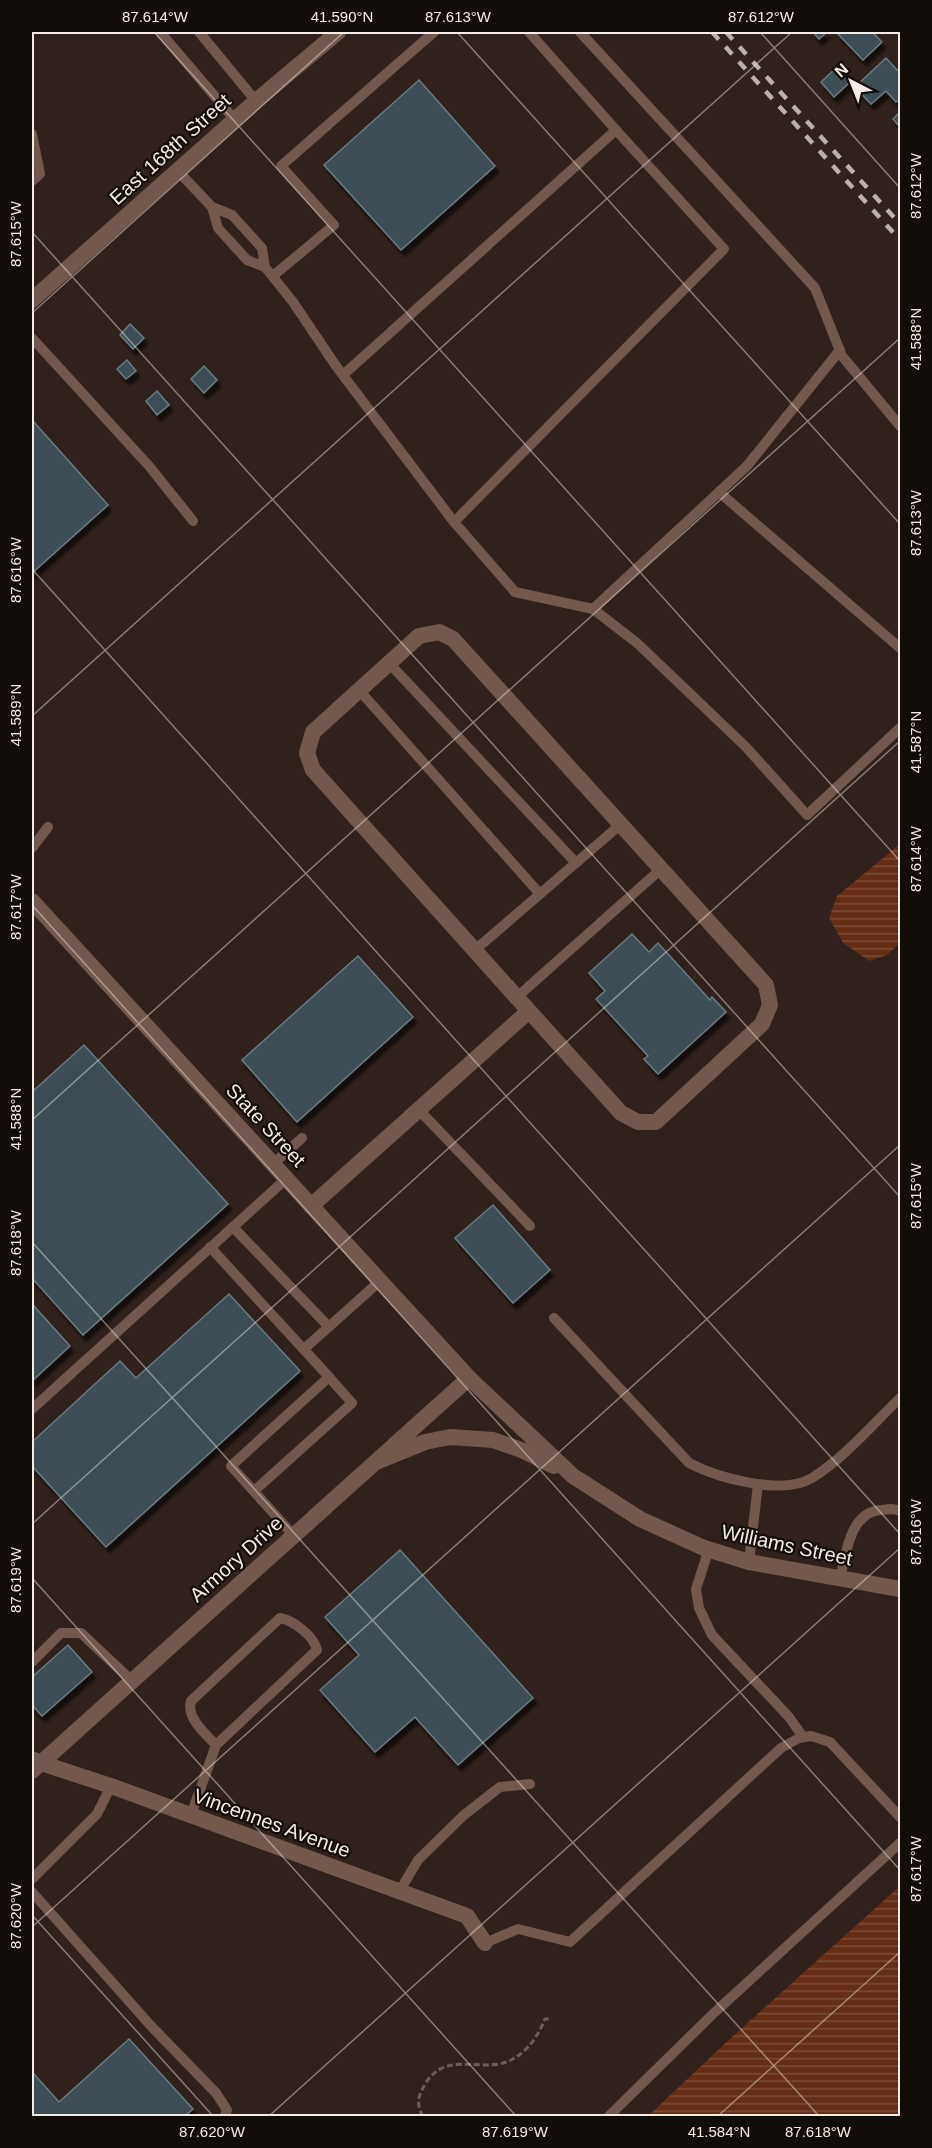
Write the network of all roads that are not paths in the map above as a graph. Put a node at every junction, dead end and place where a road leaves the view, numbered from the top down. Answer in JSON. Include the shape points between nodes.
{"nodes":[{"id":1,"x":160,"y":32,"type":"edge"},
{"id":2,"x":199,"y":32,"type":"edge"},
{"id":3,"x":338,"y":32,"type":"edge"},
{"id":4,"x":434,"y":32,"type":"edge"},
{"id":5,"x":529,"y":32,"type":"edge"},
{"id":6,"x":580,"y":32,"type":"edge"},
{"id":7,"x":256,"y":101,"type":"junction"},
{"id":8,"x":235,"y":120,"type":"junction"},
{"id":9,"x":616,"y":130,"type":"junction"},
{"id":10,"x":32,"y":134,"type":"edge"},
{"id":11,"x":178,"y":171,"type":"junction"},
{"id":12,"x":32,"y":181,"type":"edge"},
{"id":13,"x":212,"y":207,"type":"junction"},
{"id":14,"x":265,"y":267,"type":"junction"},
{"id":15,"x":273,"y":276,"type":"junction"},
{"id":16,"x":32,"y":300,"type":"edge"},
{"id":17,"x":32,"y":338,"type":"edge"},
{"id":18,"x":840,"y":350,"type":"junction"},
{"id":19,"x":343,"y":375,"type":"junction"},
{"id":20,"x":900,"y":426,"type":"edge"},
{"id":21,"x":719,"y":492,"type":"junction"},
{"id":22,"x":193,"y":521,"type":"dead end"},
{"id":23,"x":454,"y":522,"type":"junction"},
{"id":24,"x":593,"y":609,"type":"junction"},
{"id":25,"x":900,"y":648,"type":"edge"},
{"id":26,"x":389,"y":663,"type":"junction"},
{"id":27,"x":359,"y":690,"type":"junction"},
{"id":28,"x":900,"y":728,"type":"edge"},
{"id":29,"x":621,"y":824,"type":"junction"},
{"id":30,"x":48,"y":827,"type":"dead end"},
{"id":31,"x":32,"y":848,"type":"edge"},
{"id":32,"x":576,"y":862,"type":"junction"},
{"id":33,"x":661,"y":869,"type":"junction"},
{"id":34,"x":540,"y":894,"type":"junction"},
{"id":35,"x":32,"y":901,"type":"edge"},
{"id":36,"x":475,"y":950,"type":"junction"},
{"id":37,"x":517,"y":998,"type":"junction"},
{"id":38,"x":529,"y":1011,"type":"junction"},
{"id":39,"x":419,"y":1110,"type":"junction"},
{"id":40,"x":302,"y":1138,"type":"dead end"},
{"id":41,"x":273,"y":1164,"type":"junction"},
{"id":42,"x":286,"y":1179,"type":"junction"},
{"id":43,"x":311,"y":1206,"type":"junction"},
{"id":44,"x":530,"y":1226,"type":"dead end"},
{"id":45,"x":233,"y":1227,"type":"junction"},
{"id":46,"x":210,"y":1247,"type":"junction"},
{"id":47,"x":380,"y":1281,"type":"junction"},
{"id":48,"x":554,"y":1318,"type":"dead end"},
{"id":49,"x":329,"y":1328,"type":"junction"},
{"id":50,"x":304,"y":1349,"type":"junction"},
{"id":51,"x":329,"y":1377,"type":"junction"},
{"id":52,"x":470,"y":1378,"type":"junction"},
{"id":53,"x":900,"y":1398,"type":"edge"},
{"id":54,"x":32,"y":1408,"type":"edge"},
{"id":55,"x":376,"y":1462,"type":"junction"},
{"id":56,"x":573,"y":1476,"type":"junction"},
{"id":57,"x":758,"y":1484,"type":"junction"},
{"id":58,"x":254,"y":1491,"type":"junction"},
{"id":59,"x":899,"y":1508,"type":"edge"},
{"id":60,"x":294,"y":1536,"type":"junction"},
{"id":61,"x":709,"y":1549,"type":"junction"},
{"id":62,"x":749,"y":1562,"type":"junction"},
{"id":63,"x":840,"y":1579,"type":"junction"},
{"id":64,"x":900,"y":1589,"type":"edge"},
{"id":65,"x":32,"y":1662,"type":"edge"},
{"id":66,"x":132,"y":1680,"type":"junction"},
{"id":67,"x":803,"y":1737,"type":"junction"},
{"id":68,"x":216,"y":1745,"type":"junction"},
{"id":69,"x":35,"y":1764,"type":"edge"},
{"id":70,"x":530,"y":1784,"type":"dead end"},
{"id":71,"x":111,"y":1786,"type":"junction"},
{"id":72,"x":191,"y":1815,"type":"junction"},
{"id":73,"x":900,"y":1817,"type":"edge"},
{"id":74,"x":900,"y":1843,"type":"edge"},
{"id":75,"x":32,"y":1879,"type":"edge"},
{"id":76,"x":32,"y":1892,"type":"edge"},
{"id":77,"x":399,"y":1892,"type":"junction"},
{"id":78,"x":485,"y":1943,"type":"joint"},
{"id":79,"x":225,"y":2116,"type":"edge"},
{"id":80,"x":609,"y":2116,"type":"edge"}],
"edges":[{"from":1,"to":8,"type":"lane"},
{"from":2,"to":7,"type":"lane"},
{"from":3,"to":7,"type":"street","name":"East 168th Street"},
{"from":4,"to":15,"type":"lane","via":[[281,166],[334,225]]},
{"from":5,"to":9,"type":"lane"},
{"from":6,"to":18,"type":"lane","via":[[815,288]]},
{"from":7,"to":8,"type":"street","name":"East 168th Street"},
{"from":8,"to":11,"type":"street","name":"East 168th Street"},
{"from":9,"to":19,"type":"lane"},
{"from":9,"to":23,"type":"lane","via":[[724,249]]},
{"from":10,"to":12,"type":"lane","via":[[40,174]]},
{"from":11,"to":13,"type":"lane"},
{"from":11,"to":16,"type":"street","name":"East 168th Street"},
{"from":13,"to":14,"type":"lane","via":[[218,228],[247,260]]},
{"from":13,"to":14,"type":"lane","via":[[232,214],[262,248]]},
{"from":14,"to":15,"type":"lane"},
{"from":15,"to":19,"type":"lane"},
{"from":17,"to":22,"type":"lane","via":[[149,465]]},
{"from":18,"to":20,"type":"lane"},
{"from":18,"to":21,"type":"lane","via":[[747,466]]},
{"from":19,"to":23,"type":"lane"},
{"from":21,"to":24,"type":"lane"},
{"from":21,"to":25,"type":"lane"},
{"from":23,"to":24,"type":"lane","via":[[515,592]]},
{"from":24,"to":28,"type":"lane","via":[[637,643],[738,739],[807,815]]},
{"from":26,"to":27,"type":"street"},
{"from":26,"to":29,"type":"street","via":[[419,636],[439,632],[453,639]]},
{"from":26,"to":32,"type":"lane"},
{"from":27,"to":34,"type":"lane"},
{"from":27,"to":36,"type":"street","via":[[312,732],[307,753],[314,770]]},
{"from":29,"to":32,"type":"lane"},
{"from":29,"to":33,"type":"street"},
{"from":30,"to":31,"type":"lane"},
{"from":32,"to":34,"type":"lane"},
{"from":33,"to":37,"type":"lane"},
{"from":33,"to":38,"type":"street","via":[[766,985],[770,1005],[762,1024],[656,1122],[638,1122],[621,1113]]},
{"from":34,"to":36,"type":"lane"},
{"from":35,"to":41,"type":"street","name":"State Street"},
{"from":36,"to":37,"type":"street"},
{"from":37,"to":38,"type":"street"},
{"from":38,"to":39,"type":"street"},
{"from":39,"to":43,"type":"street"},
{"from":39,"to":44,"type":"lane"},
{"from":40,"to":41,"type":"lane"},
{"from":41,"to":42,"type":"street","name":"State Street"},
{"from":42,"to":43,"type":"street","name":"State Street"},
{"from":42,"to":45,"type":"lane"},
{"from":43,"to":47,"type":"street","name":"State Street"},
{"from":45,"to":46,"type":"lane"},
{"from":45,"to":49,"type":"lane"},
{"from":46,"to":50,"type":"lane"},
{"from":46,"to":54,"type":"lane"},
{"from":47,"to":49,"type":"lane"},
{"from":47,"to":52,"type":"street","name":"State Street"},
{"from":48,"to":57,"type":"lane","via":[[689,1463],[721,1476]]},
{"from":49,"to":50,"type":"lane"},
{"from":50,"to":51,"type":"lane"},
{"from":51,"to":58,"type":"lane","via":[[231,1466]]},
{"from":51,"to":58,"type":"lane","via":[[352,1403]]},
{"from":52,"to":55,"type":"street","name":"Armory Drive"},
{"from":52,"to":56,"type":"street","name":"Williams Street"},
{"from":53,"to":57,"type":"lane","via":[[811,1479],[790,1485]]},
{"from":55,"to":56,"type":"street","via":[[425,1442],[450,1437],[493,1440],[524,1450]]},
{"from":55,"to":60,"type":"street","name":"Armory Drive"},
{"from":56,"to":61,"type":"street","name":"Williams Street","via":[[640,1519]]},
{"from":57,"to":62,"type":"lane"},
{"from":58,"to":60,"type":"lane"},
{"from":59,"to":63,"type":"lane","via":[[870,1510],[864,1515],[854,1529]]},
{"from":60,"to":66,"type":"street","name":"Armory Drive"},
{"from":61,"to":62,"type":"street","name":"Williams Street"},
{"from":61,"to":67,"type":"lane","via":[[696,1589],[699,1608],[712,1635]]},
{"from":62,"to":63,"type":"street","name":"Williams Street"},
{"from":63,"to":64,"type":"street","name":"Williams Street"},
{"from":65,"to":66,"type":"lane","via":[[61,1633],[81,1633]]},
{"from":66,"to":69,"type":"street","name":"Armory Drive"},
{"from":67,"to":73,"type":"lane","via":[[830,1742]]},
{"from":67,"to":78,"type":"lane","via":[[781,1748],[570,1942],[518,1929]]},
{"from":68,"to":68,"type":"lane","via":[[192,1717],[191,1701],[268,1628],[280,1618],[289,1619],[315,1643],[317,1650]]},
{"from":68,"to":72,"type":"lane"},
{"from":69,"to":71,"type":"street","name":"Vincennes Avenue"},
{"from":70,"to":77,"type":"lane","via":[[500,1787],[464,1815],[417,1860]]},
{"from":71,"to":72,"type":"street","name":"Vincennes Avenue"},
{"from":71,"to":75,"type":"lane","via":[[97,1814]]},
{"from":72,"to":77,"type":"street","name":"Vincennes Avenue"},
{"from":74,"to":80,"type":"lane","via":[[715,2012]]},
{"from":76,"to":79,"type":"lane","via":[[216,2093],[227,2110]]},
{"from":77,"to":78,"type":"street","name":"Vincennes Avenue","via":[[467,1916]]}]}
